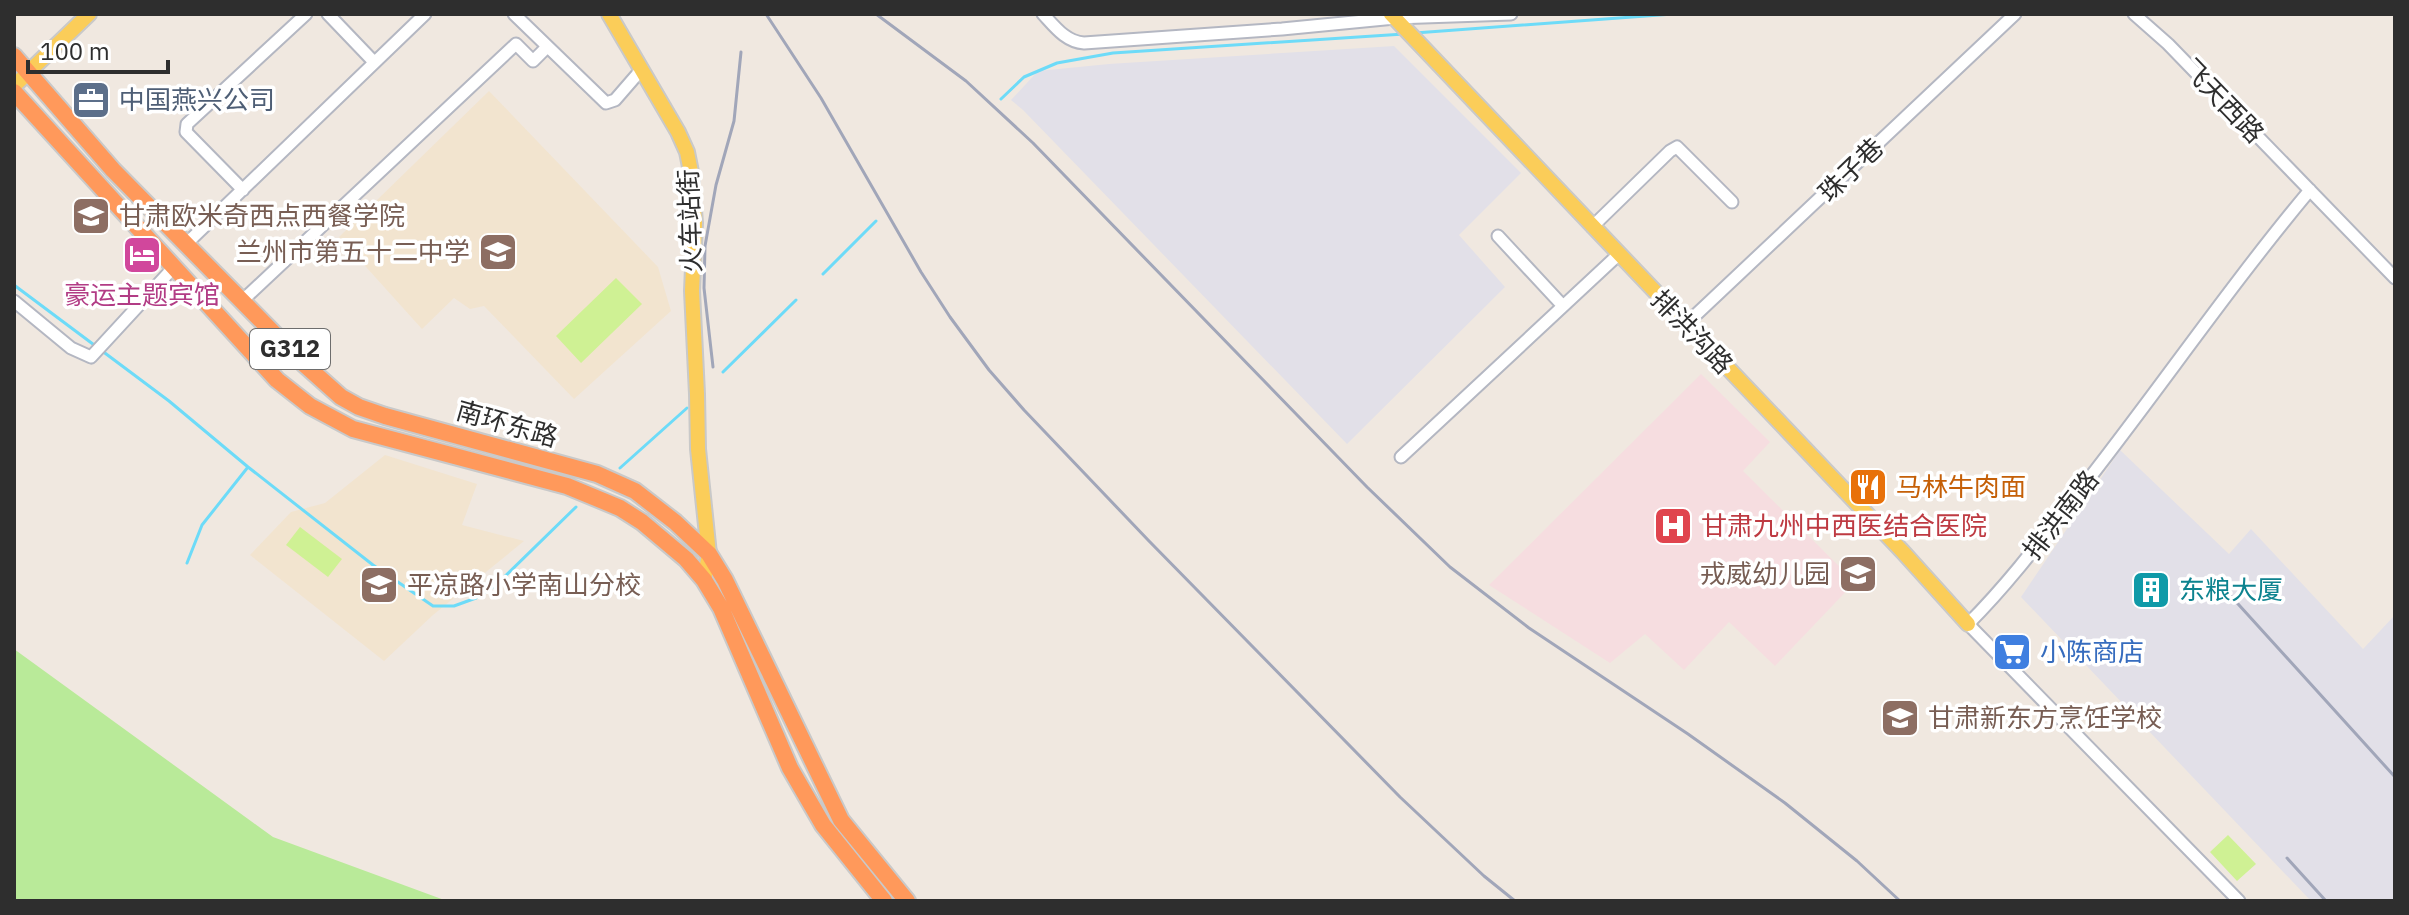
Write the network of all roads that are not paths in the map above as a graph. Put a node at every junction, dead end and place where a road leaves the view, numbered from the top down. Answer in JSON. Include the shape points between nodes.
{"nodes":[{"id":1,"x":89,"y":14,"type":"edge"},
{"id":2,"x":306,"y":14,"type":"edge"},
{"id":3,"x":328,"y":14,"type":"edge"},
{"id":4,"x":425,"y":14,"type":"edge"},
{"id":5,"x":514,"y":14,"type":"edge"},
{"id":6,"x":609,"y":14,"type":"edge"},
{"id":7,"x":1043,"y":14,"type":"edge"},
{"id":8,"x":1511,"y":14,"type":"edge"},
{"id":9,"x":2015,"y":14,"type":"edge"},
{"id":10,"x":2134,"y":14,"type":"edge"},
{"id":11,"x":1395,"y":19,"type":"edge"},
{"id":12,"x":547,"y":47,"type":"junction"},
{"id":13,"x":14,"y":56,"type":"edge"},
{"id":14,"x":374,"y":62,"type":"junction"},
{"id":15,"x":641,"y":70,"type":"junction"},
{"id":16,"x":28,"y":72,"type":"junction"},
{"id":17,"x":14,"y":86,"type":"edge"},
{"id":18,"x":14,"y":92,"type":"edge"},
{"id":19,"x":243,"y":190,"type":"junction"},
{"id":20,"x":2310,"y":190,"type":"junction"},
{"id":21,"x":1732,"y":202,"type":"dead end"},
{"id":22,"x":1592,"y":227,"type":"junction"},
{"id":23,"x":1498,"y":236,"type":"dead end"},
{"id":24,"x":185,"y":245,"type":"junction"},
{"id":25,"x":1618,"y":255,"type":"junction"},
{"id":26,"x":174,"y":267,"type":"junction"},
{"id":27,"x":2395,"y":278,"type":"edge"},
{"id":28,"x":243,"y":300,"type":"junction"},
{"id":29,"x":14,"y":301,"type":"edge"},
{"id":30,"x":1563,"y":306,"type":"junction"},
{"id":31,"x":1685,"y":325,"type":"junction"},
{"id":32,"x":1401,"y":457,"type":"dead end"},
{"id":33,"x":709,"y":554,"type":"junction"},
{"id":34,"x":704,"y":580,"type":"junction"},
{"id":35,"x":1968,"y":624,"type":"junction"},
{"id":36,"x":884,"y":901,"type":"edge"},
{"id":37,"x":907,"y":901,"type":"edge"},
{"id":38,"x":2239,"y":901,"type":"edge"}],
"edges":[{"from":1,"to":16,"type":"main road"},
{"from":2,"to":19,"type":"street","via":[[187,124],[186,132]]},
{"from":3,"to":14,"type":"street"},
{"from":4,"to":14,"type":"street"},
{"from":5,"to":12,"type":"street"},
{"from":6,"to":15,"type":"main road","name":"火车站街"},
{"from":7,"to":11,"type":"street","via":[[1075,43]]},
{"from":8,"to":11,"type":"street"},
{"from":9,"to":31,"type":"street","name":"珠子巷"},
{"from":10,"to":20,"type":"street","name":"飞天西路"},
{"from":11,"to":22,"type":"main road","name":"排洪沟路"},
{"from":12,"to":15,"type":"street","via":[[606,103]]},
{"from":12,"to":28,"type":"street","via":[[533,61],[516,44]]},
{"from":13,"to":16,"type":"highway","name":"南环东路","number":"G312"},
{"from":14,"to":19,"type":"street"},
{"from":15,"to":33,"type":"main road","name":"火车站街","via":[[678,132],[691,172],[698,449]]},
{"from":16,"to":17,"type":"main road"},
{"from":16,"to":24,"type":"highway","name":"南环东路","number":"G312"},
{"from":18,"to":26,"type":"highway","name":"南环东路","number":"G312"},
{"from":19,"to":24,"type":"street"},
{"from":20,"to":27,"type":"street"},
{"from":20,"to":35,"type":"street","name":"排洪南路","via":[[2027,558]]},
{"from":21,"to":22,"type":"street","via":[[1677,147]]},
{"from":22,"to":25,"type":"main road","name":"排洪沟路"},
{"from":23,"to":30,"type":"street"},
{"from":24,"to":28,"type":"highway","name":"南环东路","number":"G312"},
{"from":25,"to":30,"type":"street"},
{"from":25,"to":31,"type":"main road","name":"排洪沟路"},
{"from":26,"to":29,"type":"street","via":[[91,357],[71,348]]},
{"from":26,"to":34,"type":"highway","name":"南环东路","number":"G312","via":[[277,380],[310,406],[353,429],[567,486],[620,508],[686,559]]},
{"from":28,"to":33,"type":"highway","name":"南环东路","number":"G312","via":[[327,387],[359,407],[597,474],[635,491]]},
{"from":30,"to":32,"type":"street"},
{"from":31,"to":35,"type":"main road","name":"排洪沟路"},
{"from":33,"to":34,"type":"main road","name":"火车站街"},
{"from":33,"to":37,"type":"highway","name":"南环东路","number":"G312","via":[[841,820]]},
{"from":34,"to":36,"type":"highway","name":"南环东路","number":"G312","via":[[790,768],[823,825]]},
{"from":35,"to":38,"type":"street"}]}
